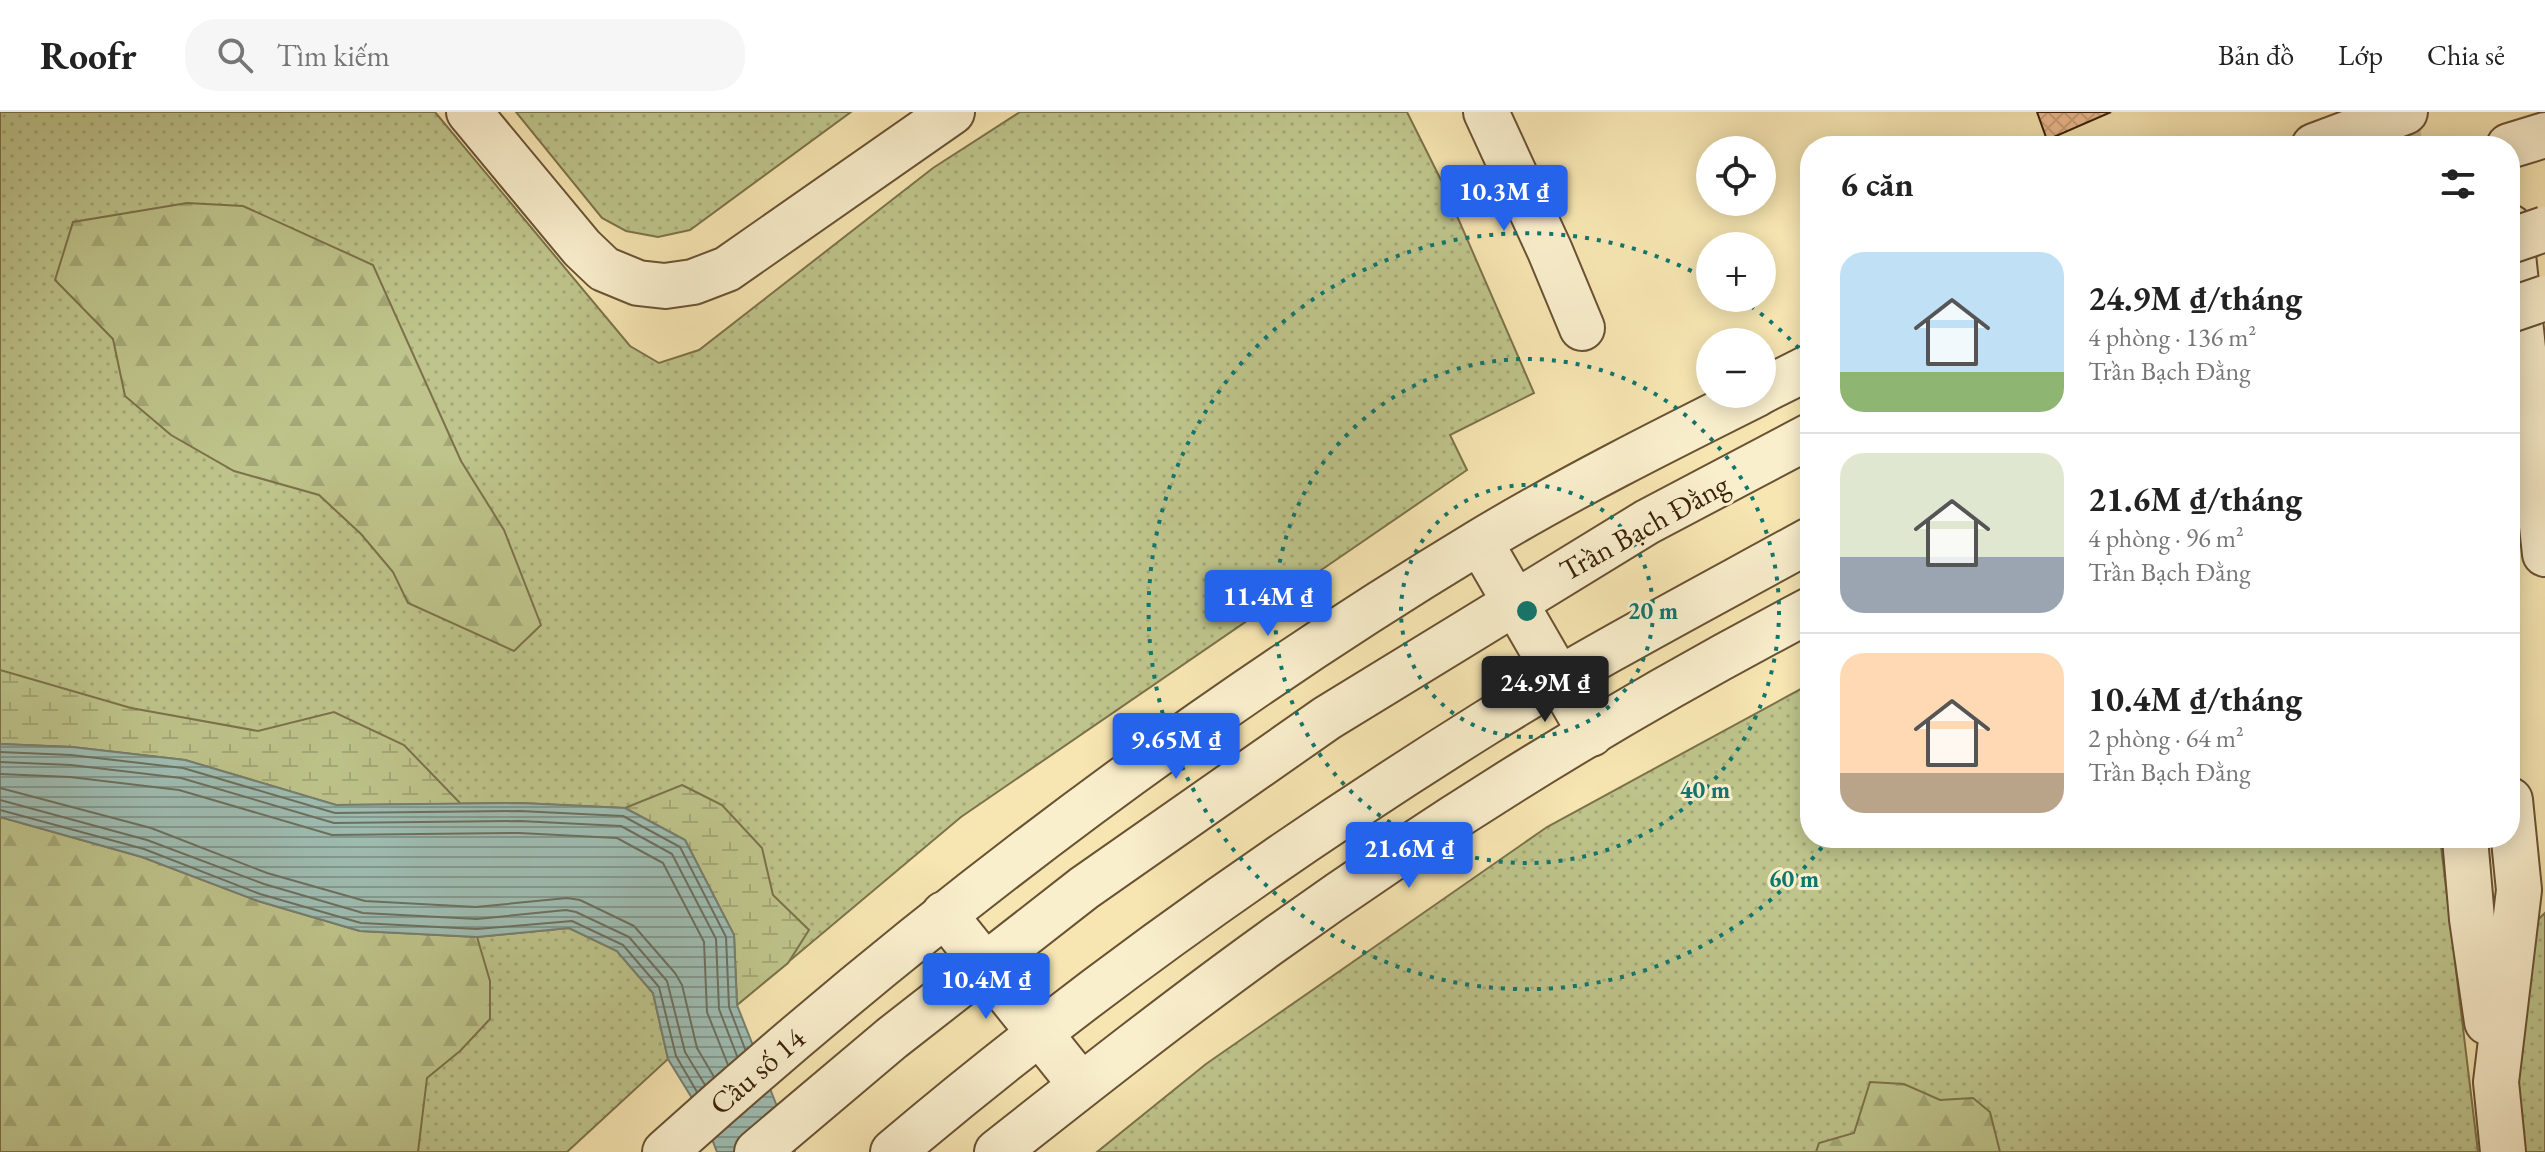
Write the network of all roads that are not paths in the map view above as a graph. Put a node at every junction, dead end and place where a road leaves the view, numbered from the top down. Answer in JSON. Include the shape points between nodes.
{"nodes":[{"id":1,"x":469,"y":112,"type":"edge"},
{"id":2,"x":952,"y":112,"type":"edge"},
{"id":3,"x":1486,"y":112,"type":"edge"},
{"id":4,"x":2405,"y":112,"type":"edge"},
{"id":5,"x":2498,"y":112,"type":"edge"},
{"id":6,"x":2545,"y":135,"type":"edge"},
{"id":7,"x":2341,"y":136,"type":"edge"},
{"id":8,"x":2500,"y":136,"type":"edge"},
{"id":9,"x":2520,"y":143,"type":"edge"},
{"id":10,"x":2545,"y":229,"type":"edge"},
{"id":11,"x":2520,"y":238,"type":"edge"},
{"id":12,"x":2545,"y":298,"type":"edge"},
{"id":13,"x":2520,"y":307,"type":"edge"},
{"id":14,"x":2520,"y":320,"type":"edge"},
{"id":15,"x":1582,"y":328,"type":"dead end"},
{"id":16,"x":1800,"y":372,"type":"edge"},
{"id":17,"x":1776,"y":384,"type":"edge"},
{"id":18,"x":1729,"y":408,"type":"edge"},
{"id":19,"x":1800,"y":441,"type":"edge"},
{"id":20,"x":1480,"y":542,"type":"junction"},
{"id":21,"x":1800,"y":546,"type":"edge"},
{"id":22,"x":2545,"y":554,"type":"edge"},
{"id":23,"x":1514,"y":602,"type":"junction"},
{"id":24,"x":1800,"y":616,"type":"edge"},
{"id":25,"x":1559,"y":679,"type":"junction"},
{"id":26,"x":1591,"y":734,"type":"junction"},
{"id":27,"x":2466,"y":848,"type":"edge"},
{"id":28,"x":2515,"y":848,"type":"edge"},
{"id":29,"x":944,"y":914,"type":"junction"},
{"id":30,"x":984,"y":965,"type":"junction"},
{"id":31,"x":1040,"y":1035,"type":"junction"},
{"id":32,"x":892,"y":1038,"type":"joint"},
{"id":33,"x":2496,"y":1082,"type":"junction"},
{"id":34,"x":1081,"y":1085,"type":"junction"},
{"id":35,"x":665,"y":1152,"type":"edge"},
{"id":36,"x":757,"y":1152,"type":"edge"},
{"id":37,"x":893,"y":1152,"type":"edge"},
{"id":38,"x":997,"y":1152,"type":"edge"},
{"id":39,"x":2503,"y":1152,"type":"edge"}],
"edges":[{"from":1,"to":2,"type":"street","via":[[604,269],[638,283],[665,286],[727,269]]},
{"from":3,"to":15,"type":"street"},
{"from":4,"to":7,"type":"street"},
{"from":5,"to":8,"type":"street"},
{"from":6,"to":9,"type":"street"},
{"from":10,"to":11,"type":"street","bridge":true},
{"from":12,"to":13,"type":"street","bridge":true},
{"from":14,"to":22,"type":"street"},
{"from":16,"to":17,"type":"street"},
{"from":18,"to":20,"type":"street","name":"Cầu số 14"},
{"from":19,"to":23,"type":"street","name":"Trần Bạch Đằng","via":[[1647,522]]},
{"from":20,"to":23,"type":"street"},
{"from":20,"to":29,"type":"street","name":"Cầu số 14","via":[[1206,721]]},
{"from":21,"to":25,"type":"street"},
{"from":23,"to":25,"type":"street"},
{"from":23,"to":30,"type":"street","name":"Trần Bạch Đằng","via":[[1255,767]]},
{"from":24,"to":26,"type":"street"},
{"from":25,"to":26,"type":"street"},
{"from":25,"to":31,"type":"street","via":[[1260,873]]},
{"from":26,"to":34,"type":"street","via":[[1272,941]]},
{"from":27,"to":33,"type":"street"},
{"from":28,"to":33,"type":"street","via":[[2519,890]]},
{"from":29,"to":30,"type":"street"},
{"from":29,"to":35,"type":"street","name":"Cầu số 14"},
{"from":30,"to":31,"type":"street"},
{"from":30,"to":32,"type":"street","name":"Trần Bạch Đằng"},
{"from":31,"to":34,"type":"street"},
{"from":31,"to":37,"type":"street"},
{"from":32,"to":36,"type":"street","name":"Cầu số 14"},
{"from":33,"to":39,"type":"street"},
{"from":34,"to":38,"type":"street"}]}
